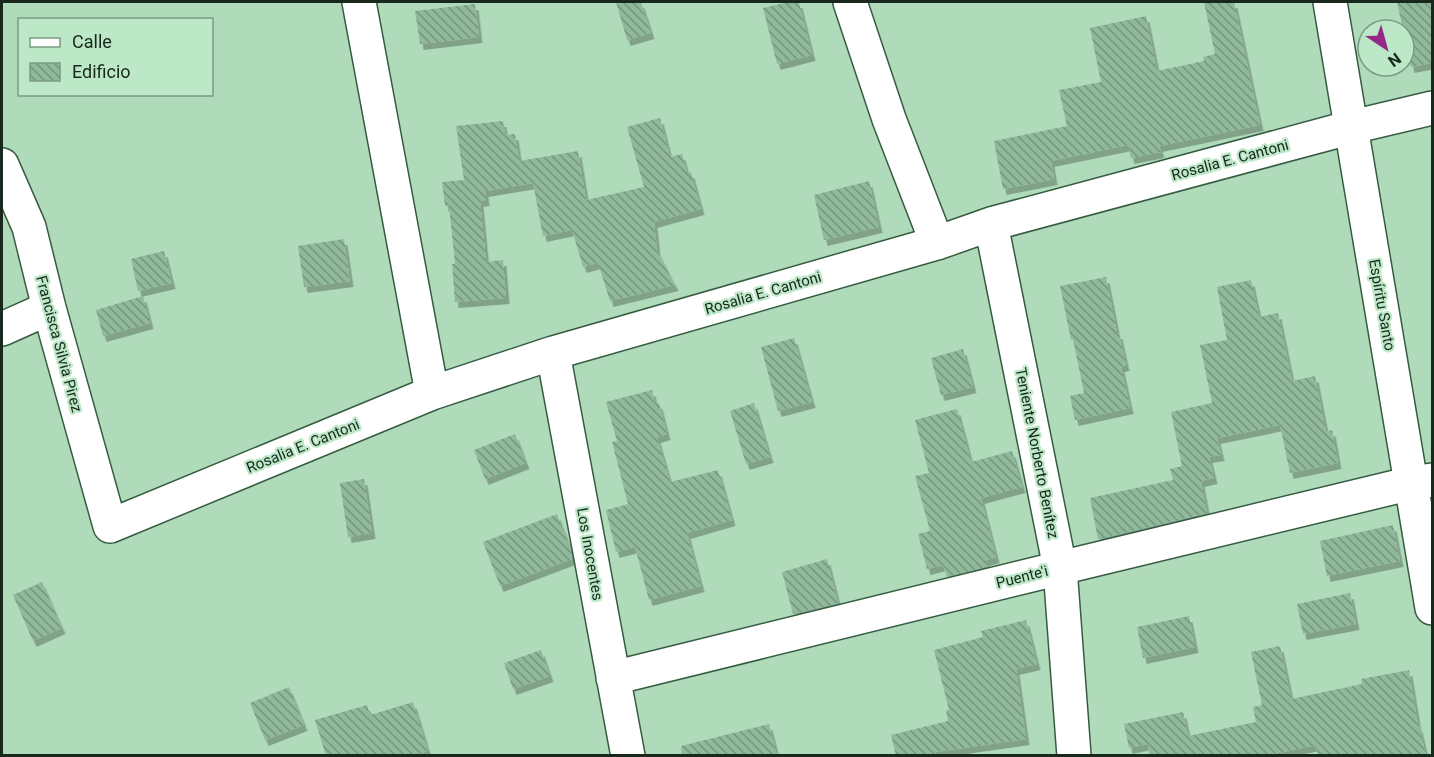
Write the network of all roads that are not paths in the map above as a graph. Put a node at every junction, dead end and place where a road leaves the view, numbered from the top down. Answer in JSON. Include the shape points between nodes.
{"nodes":[{"id":1,"x":359,"y":2,"type":"edge"},
{"id":2,"x":850,"y":2,"type":"edge"},
{"id":3,"x":1330,"y":2,"type":"edge"},
{"id":4,"x":1432,"y":108,"type":"edge"},
{"id":5,"x":1352,"y":127,"type":"junction"},
{"id":6,"x":2,"y":165,"type":"edge"},
{"id":7,"x":991,"y":224,"type":"junction"},
{"id":8,"x":937,"y":243,"type":"junction"},
{"id":9,"x":49,"y":308,"type":"junction"},
{"id":10,"x":2,"y":329,"type":"edge"},
{"id":11,"x":554,"y":353,"type":"junction"},
{"id":12,"x":432,"y":393,"type":"junction"},
{"id":13,"x":1422,"y":482,"type":"edge"},
{"id":14,"x":110,"y":526,"type":"joint"},
{"id":15,"x":1060,"y":568,"type":"junction"},
{"id":16,"x":1432,"y":608,"type":"edge"},
{"id":17,"x":613,"y":678,"type":"junction"},
{"id":18,"x":628,"y":756,"type":"edge"},
{"id":19,"x":1074,"y":756,"type":"edge"}],
"edges":[{"from":1,"to":12,"type":"street"},
{"from":2,"to":8,"type":"street","via":[[889,119]]},
{"from":3,"to":5,"type":"street","name":"Espíritu Santo"},
{"from":4,"to":5,"type":"street","name":"Rosalia E. Cantoni"},
{"from":5,"to":7,"type":"street","name":"Rosalia E. Cantoni"},
{"from":5,"to":13,"type":"street","name":"Espíritu Santo"},
{"from":6,"to":9,"type":"street","name":"Francisca Silvia Pirez","via":[[29,227]]},
{"from":7,"to":8,"type":"street","name":"Rosalia E. Cantoni"},
{"from":7,"to":15,"type":"street","name":"Teniente Norberto Benítez"},
{"from":8,"to":11,"type":"street","name":"Rosalia E. Cantoni"},
{"from":9,"to":10,"type":"street"},
{"from":9,"to":14,"type":"street","name":"Francisca Silvia Pirez"},
{"from":11,"to":12,"type":"street","name":"Rosalia E. Cantoni"},
{"from":11,"to":17,"type":"street","name":"Los Inocentes"},
{"from":12,"to":14,"type":"street","name":"Rosalia E. Cantoni"},
{"from":13,"to":15,"type":"street","name":"Puente'i"},
{"from":13,"to":16,"type":"street","name":"Espíritu Santo"},
{"from":15,"to":17,"type":"street","name":"Puente'i"},
{"from":15,"to":19,"type":"street","name":"Teniente Norberto Benítez"},
{"from":17,"to":18,"type":"street","name":"Los Inocentes"}]}
